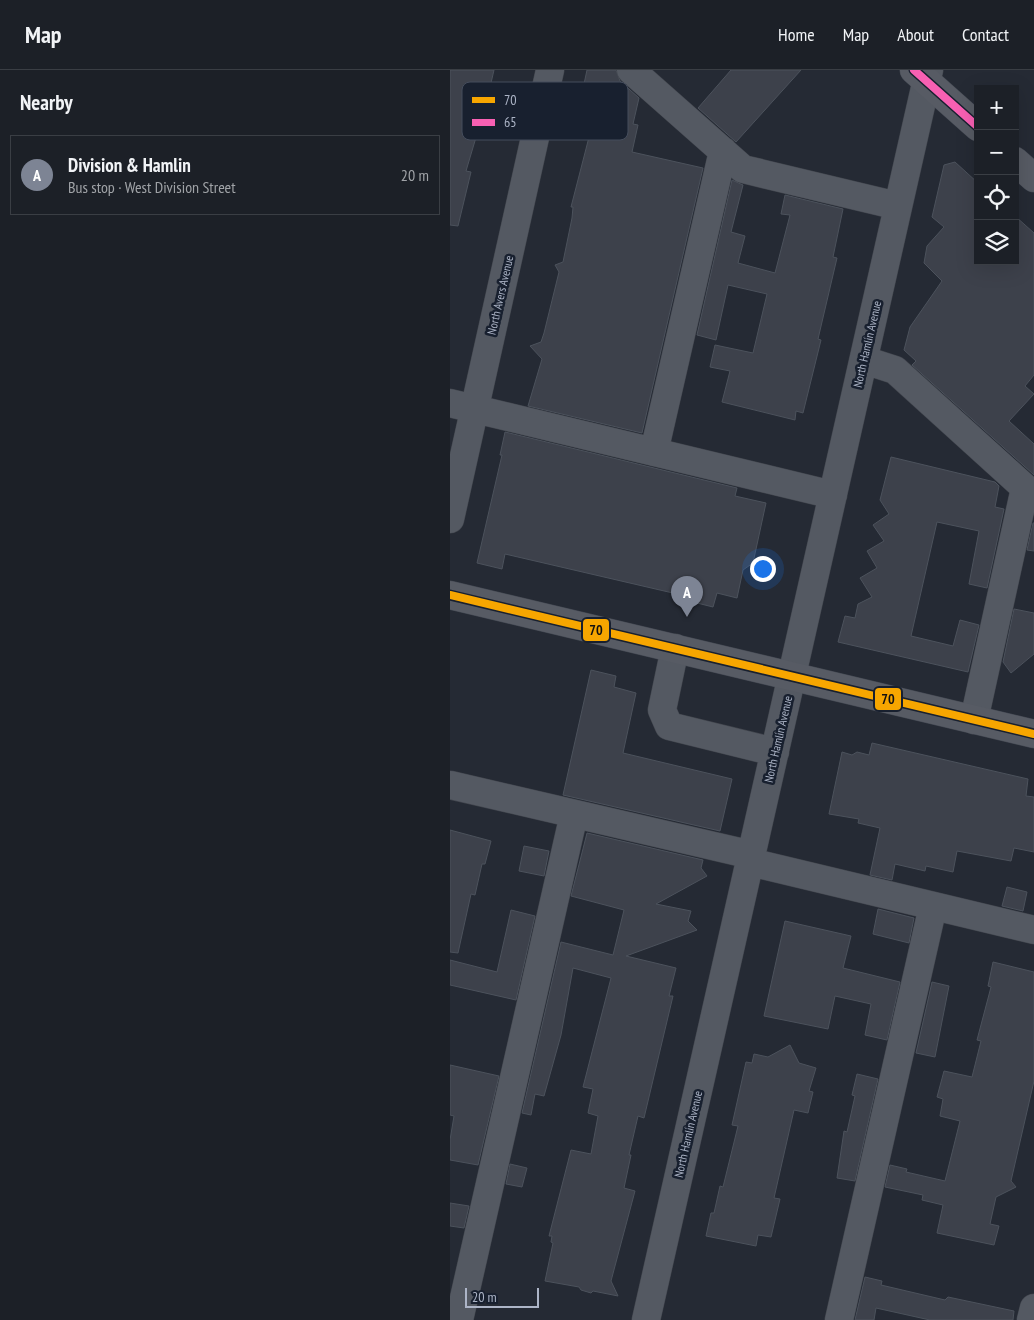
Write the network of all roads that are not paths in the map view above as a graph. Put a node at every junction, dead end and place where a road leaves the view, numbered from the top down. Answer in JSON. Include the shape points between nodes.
{"nodes":[{"id":1,"x":631,"y":70,"type":"edge"},
{"id":2,"x":923,"y":74,"type":"edge"},
{"id":3,"x":974,"y":123,"type":"edge"},
{"id":4,"x":532,"y":140,"type":"edge"},
{"id":5,"x":723,"y":151,"type":"junction"},
{"id":6,"x":1019,"y":165,"type":"edge"},
{"id":7,"x":1034,"y":178,"type":"edge"},
{"id":8,"x":898,"y":206,"type":"junction"},
{"id":9,"x":864,"y":360,"type":"junction"},
{"id":10,"x":462,"y":406,"type":"edge"},
{"id":11,"x":654,"y":452,"type":"junction"},
{"id":12,"x":1030,"y":492,"type":"edge"},
{"id":13,"x":833,"y":496,"type":"junction"},
{"id":14,"x":450,"y":519,"type":"edge"},
{"id":15,"x":450,"y":595,"type":"edge"},
{"id":16,"x":675,"y":648,"type":"junction"},
{"id":17,"x":792,"y":676,"type":"junction"},
{"id":18,"x":974,"y":720,"type":"junction"},
{"id":19,"x":1034,"y":734,"type":"edge"},
{"id":20,"x":775,"y":752,"type":"junction"},
{"id":21,"x":450,"y":785,"type":"edge"},
{"id":22,"x":574,"y":814,"type":"junction"},
{"id":23,"x":751,"y":858,"type":"junction"},
{"id":24,"x":933,"y":906,"type":"junction"},
{"id":25,"x":1034,"y":930,"type":"edge"},
{"id":26,"x":1034,"y":1308,"type":"edge"},
{"id":27,"x":459,"y":1320,"type":"edge"},
{"id":28,"x":646,"y":1320,"type":"edge"},
{"id":29,"x":839,"y":1320,"type":"edge"},
{"id":30,"x":1031,"y":1320,"type":"edge"}],
"edges":[{"from":1,"to":5,"type":"street"},
{"from":2,"to":3,"type":"main road"},
{"from":2,"to":8,"type":"street","name":"North Hamlin Avenue"},
{"from":4,"to":10,"type":"street","name":"North Avers Avenue"},
{"from":5,"to":8,"type":"street","via":[[743,169]]},
{"from":5,"to":11,"type":"street"},
{"from":6,"to":7,"type":"main road"},
{"from":8,"to":9,"type":"street","name":"North Hamlin Avenue"},
{"from":9,"to":12,"type":"street","via":[[895,370]]},
{"from":9,"to":13,"type":"street","name":"North Hamlin Avenue"},
{"from":10,"to":11,"type":"street"},
{"from":10,"to":14,"type":"street","name":"North Avers Avenue"},
{"from":11,"to":13,"type":"street"},
{"from":12,"to":18,"type":"street"},
{"from":13,"to":17,"type":"street","name":"North Hamlin Avenue"},
{"from":15,"to":16,"type":"main road"},
{"from":16,"to":17,"type":"main road"},
{"from":16,"to":20,"type":"street","via":[[662,710],[669,726]]},
{"from":17,"to":18,"type":"main road"},
{"from":17,"to":20,"type":"street","name":"North Hamlin Avenue"},
{"from":18,"to":19,"type":"main road"},
{"from":20,"to":23,"type":"street","name":"North Hamlin Avenue"},
{"from":21,"to":22,"type":"street"},
{"from":22,"to":23,"type":"street"},
{"from":22,"to":27,"type":"street"},
{"from":23,"to":24,"type":"street"},
{"from":23,"to":28,"type":"street","name":"North Hamlin Avenue"},
{"from":24,"to":25,"type":"street"},
{"from":24,"to":29,"type":"street"},
{"from":26,"to":30,"type":"street"}]}
